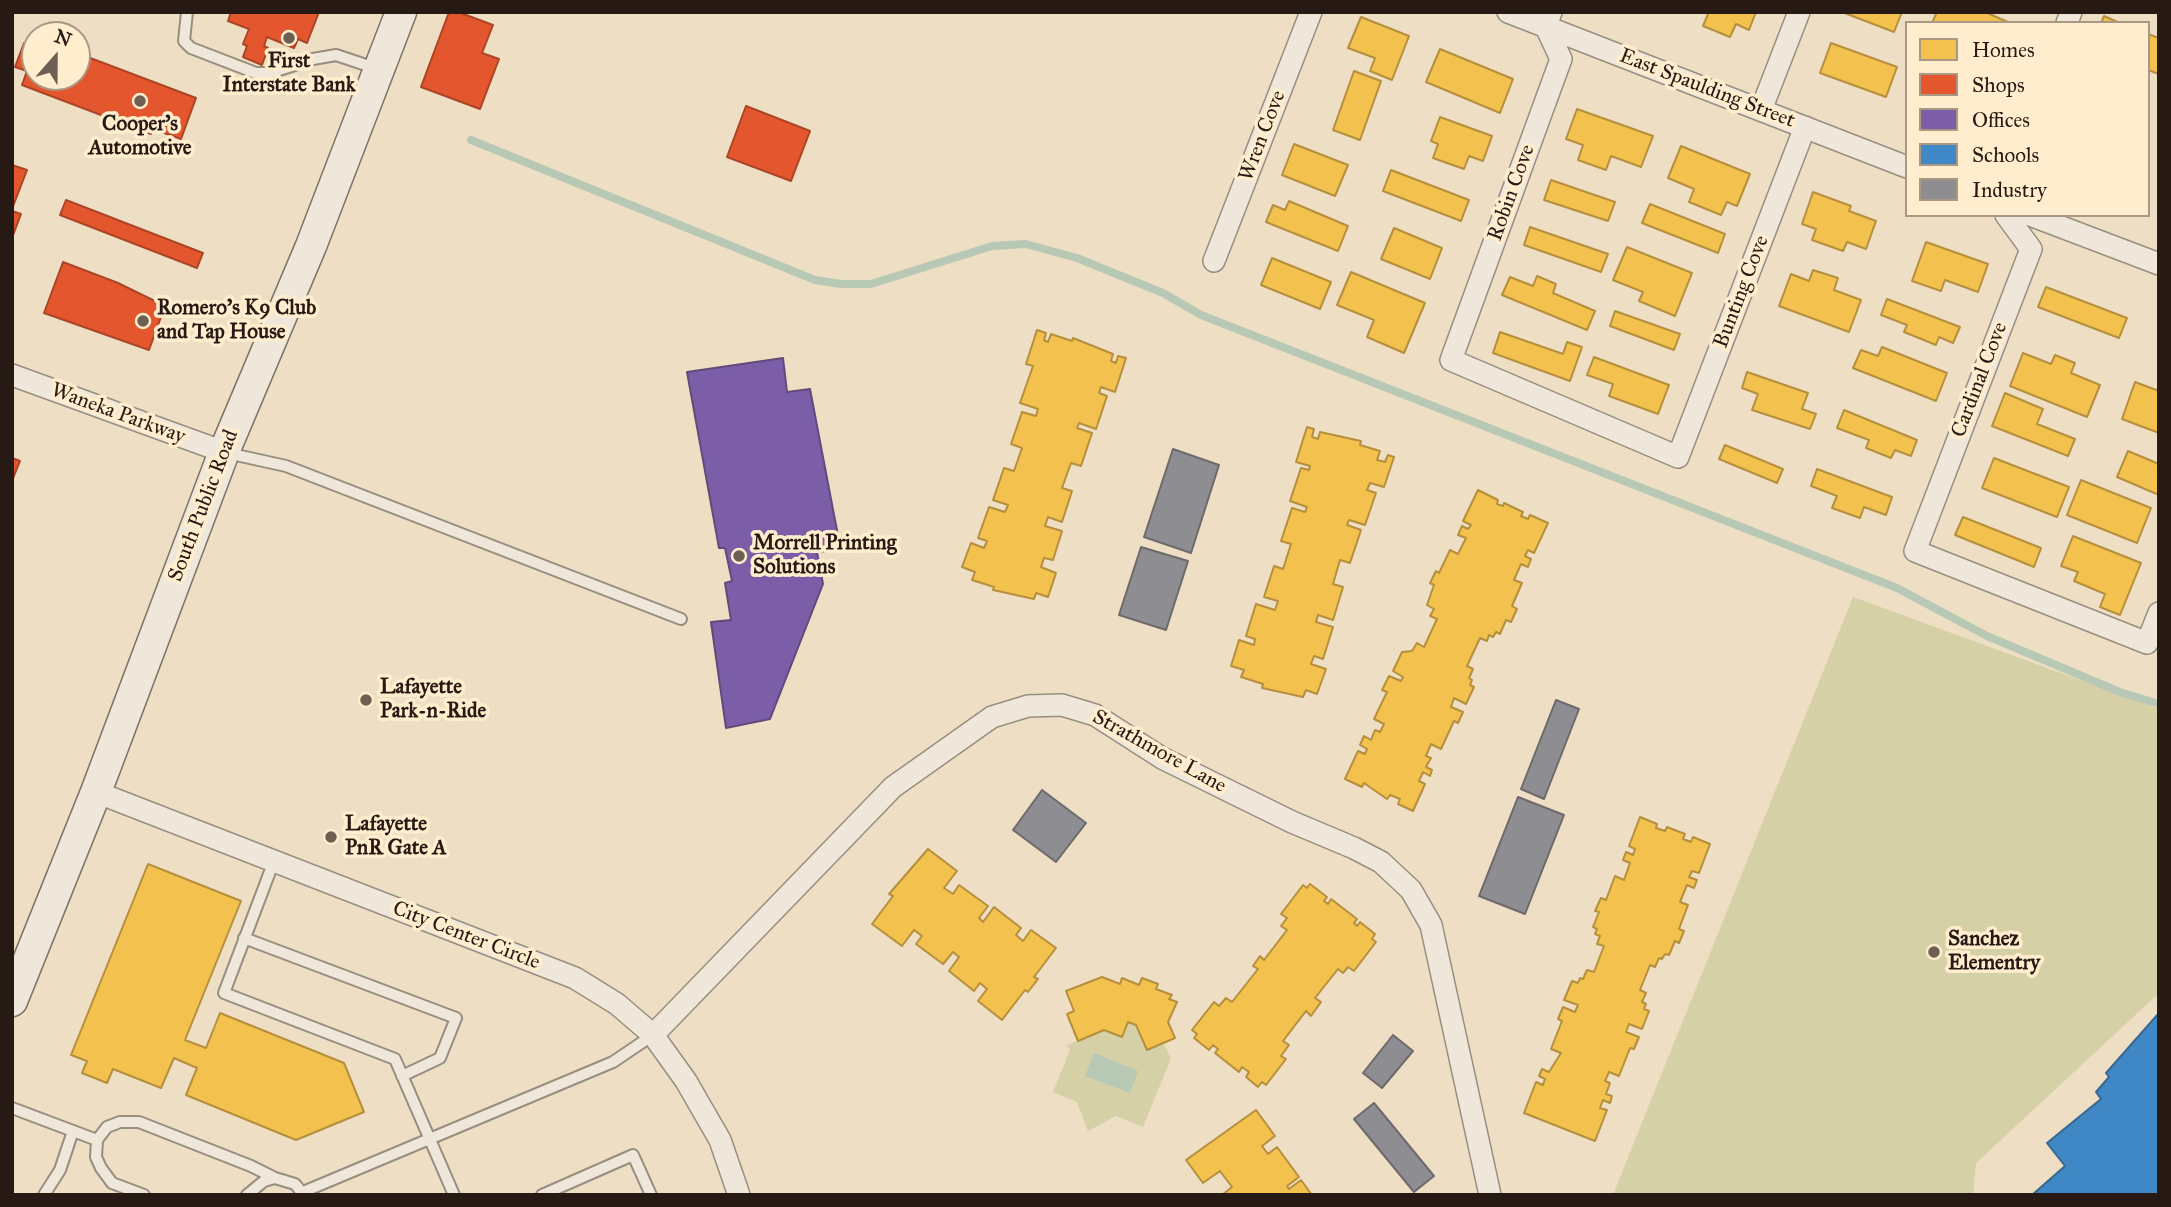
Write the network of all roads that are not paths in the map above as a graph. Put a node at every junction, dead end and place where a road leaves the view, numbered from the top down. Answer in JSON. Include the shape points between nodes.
{"nodes":[{"id":1,"x":187,"y":12,"type":"edge"},
{"id":2,"x":401,"y":12,"type":"edge"},
{"id":3,"x":1311,"y":12,"type":"edge"},
{"id":4,"x":1508,"y":12,"type":"edge"},
{"id":5,"x":1799,"y":12,"type":"edge"},
{"id":6,"x":1549,"y":20,"type":"edge"},
{"id":7,"x":379,"y":69,"type":"junction"},
{"id":8,"x":1761,"y":110,"type":"junction"},
{"id":9,"x":1805,"y":127,"type":"junction"},
{"id":10,"x":1905,"y":166,"type":"edge"},
{"id":11,"x":2008,"y":217,"type":"edge"},
{"id":12,"x":2036,"y":217,"type":"edge"},
{"id":13,"x":1214,"y":261,"type":"dead end"},
{"id":14,"x":2159,"y":264,"type":"edge"},
{"id":15,"x":12,"y":375,"type":"edge"},
{"id":16,"x":224,"y":452,"type":"junction"},
{"id":17,"x":1678,"y":457,"type":"joint"},
{"id":18,"x":2159,"y":613,"type":"edge"},
{"id":19,"x":681,"y":619,"type":"dead end"},
{"id":20,"x":96,"y":792,"type":"junction"},
{"id":21,"x":274,"y":861,"type":"junction"},
{"id":22,"x":244,"y":938,"type":"junction"},
{"id":23,"x":12,"y":1001,"type":"edge"},
{"id":24,"x":653,"y":1035,"type":"junction"},
{"id":25,"x":402,"y":1076,"type":"junction"},
{"id":26,"x":12,"y":1108,"type":"edge"},
{"id":27,"x":74,"y":1131,"type":"junction"},
{"id":28,"x":97,"y":1140,"type":"junction"},
{"id":29,"x":430,"y":1140,"type":"junction"},
{"id":30,"x":275,"y":1178,"type":"junction"},
{"id":31,"x":304,"y":1193,"type":"edge"},
{"id":32,"x":44,"y":1195,"type":"edge"},
{"id":33,"x":144,"y":1195,"type":"edge"},
{"id":34,"x":247,"y":1195,"type":"edge"},
{"id":35,"x":454,"y":1195,"type":"edge"},
{"id":36,"x":542,"y":1195,"type":"edge"},
{"id":37,"x":651,"y":1195,"type":"edge"},
{"id":38,"x":739,"y":1195,"type":"edge"},
{"id":39,"x":1490,"y":1195,"type":"edge"}],
"edges":[{"from":1,"to":7,"type":"lane","via":[[184,41],[191,48],[256,73],[336,55]]},
{"from":2,"to":7,"type":"street","name":"South Public Road"},
{"from":3,"to":13,"type":"street","name":"Wren Cove"},
{"from":4,"to":6,"type":"street","name":"East Spaulding Street"},
{"from":5,"to":8,"type":"street"},
{"from":6,"to":8,"type":"street","name":"East Spaulding Street"},
{"from":6,"to":17,"type":"street","name":"Robin Cove","via":[[1561,59],[1451,360]]},
{"from":7,"to":16,"type":"street","name":"South Public Road","via":[[312,246]]},
{"from":8,"to":9,"type":"street","name":"East Spaulding Street"},
{"from":9,"to":10,"type":"street","name":"East Spaulding Street"},
{"from":9,"to":17,"type":"street","name":"Bunting Cove"},
{"from":11,"to":18,"type":"street","name":"Cardinal Cove","via":[[2031,248],[1915,551],[2147,643]]},
{"from":12,"to":14,"type":"street"},
{"from":15,"to":16,"type":"street","name":"Waneka Parkway"},
{"from":16,"to":19,"type":"lane","via":[[286,466]]},
{"from":16,"to":20,"type":"street","name":"South Public Road"},
{"from":20,"to":21,"type":"street","name":"City Center Circle"},
{"from":20,"to":23,"type":"street","name":"South Public Road"},
{"from":21,"to":22,"type":"lane"},
{"from":21,"to":24,"type":"street","name":"City Center Circle","via":[[575,978],[617,1004]]},
{"from":22,"to":25,"type":"lane","via":[[223,993],[395,1059]]},
{"from":22,"to":25,"type":"lane","via":[[456,1018],[440,1058]]},
{"from":24,"to":29,"type":"lane","via":[[613,1062]]},
{"from":24,"to":38,"type":"street","name":"City Center Circle","via":[[720,1140]]},
{"from":24,"to":39,"type":"street","name":"Strathmore Lane","via":[[893,787],[992,717],[1028,706],[1062,705],[1095,715],[1162,758],[1363,853],[1411,890],[1431,925]]},
{"from":25,"to":29,"type":"lane"},
{"from":26,"to":27,"type":"lane"},
{"from":27,"to":28,"type":"lane"},
{"from":27,"to":32,"type":"lane","via":[[60,1170]]},
{"from":28,"to":30,"type":"lane","via":[[107,1127],[139,1122]]},
{"from":28,"to":33,"type":"lane","via":[[96,1157],[112,1183]]},
{"from":29,"to":31,"type":"lane"},
{"from":29,"to":35,"type":"lane"},
{"from":30,"to":31,"type":"lane","via":[[295,1184]]},
{"from":30,"to":34,"type":"lane"},
{"from":36,"to":37,"type":"lane","via":[[633,1155]]}]}
